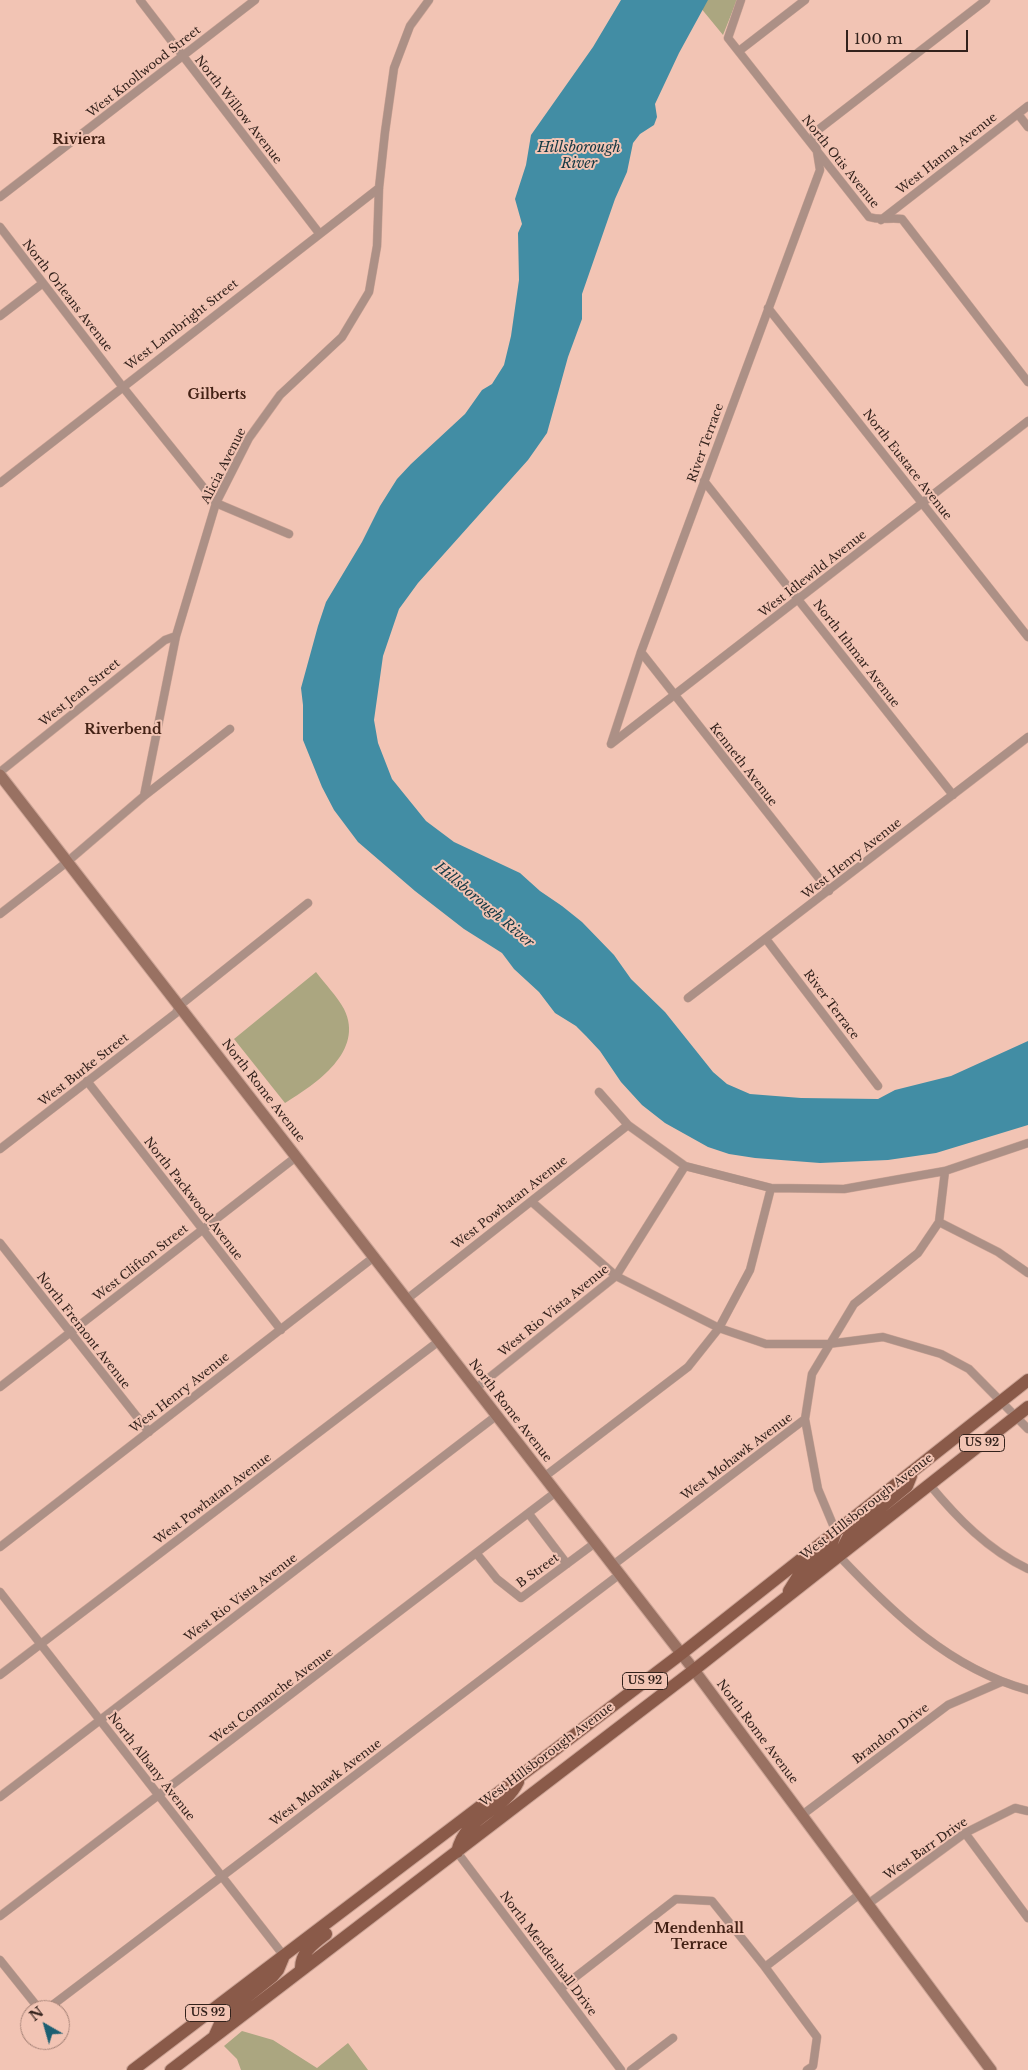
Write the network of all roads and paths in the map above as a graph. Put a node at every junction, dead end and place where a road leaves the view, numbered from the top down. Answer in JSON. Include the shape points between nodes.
{"nodes":[{"id":1,"x":140,"y":0,"type":"edge"},
{"id":2,"x":255,"y":0,"type":"edge"},
{"id":3,"x":430,"y":0,"type":"edge"},
{"id":4,"x":741,"y":0,"type":"edge"},
{"id":5,"x":805,"y":0,"type":"edge"},
{"id":6,"x":986,"y":0,"type":"edge"},
{"id":7,"x":738,"y":51,"type":"junction"},
{"id":8,"x":182,"y":57,"type":"junction"},
{"id":9,"x":1028,"y":106,"type":"edge"},
{"id":10,"x":1018,"y":114,"type":"junction"},
{"id":11,"x":1028,"y":127,"type":"edge"},
{"id":12,"x":816,"y":151,"type":"junction"},
{"id":13,"x":379,"y":188,"type":"junction"},
{"id":14,"x":0,"y":197,"type":"edge"},
{"id":15,"x":880,"y":220,"type":"junction"},
{"id":16,"x":0,"y":227,"type":"edge"},
{"id":17,"x":319,"y":233,"type":"junction"},
{"id":18,"x":43,"y":283,"type":"junction"},
{"id":19,"x":768,"y":308,"type":"junction"},
{"id":20,"x":0,"y":316,"type":"edge"},
{"id":21,"x":1028,"y":382,"type":"edge"},
{"id":22,"x":122,"y":386,"type":"junction"},
{"id":23,"x":1028,"y":421,"type":"edge"},
{"id":24,"x":704,"y":481,"type":"junction"},
{"id":25,"x":0,"y":483,"type":"edge"},
{"id":26,"x":216,"y":503,"type":"junction"},
{"id":27,"x":922,"y":503,"type":"junction"},
{"id":28,"x":289,"y":534,"type":"dead end"},
{"id":29,"x":798,"y":599,"type":"junction"},
{"id":30,"x":176,"y":636,"type":"junction"},
{"id":31,"x":1028,"y":637,"type":"edge"},
{"id":32,"x":641,"y":652,"type":"junction"},
{"id":33,"x":674,"y":696,"type":"junction"},
{"id":34,"x":230,"y":729,"type":"dead end"},
{"id":35,"x":1028,"y":737,"type":"edge"},
{"id":36,"x":611,"y":744,"type":"joint"},
{"id":37,"x":2,"y":779,"type":"edge"},
{"id":38,"x":953,"y":795,"type":"junction"},
{"id":39,"x":144,"y":796,"type":"junction"},
{"id":40,"x":67,"y":862,"type":"junction"},
{"id":41,"x":829,"y":891,"type":"junction"},
{"id":42,"x":308,"y":903,"type":"dead end"},
{"id":43,"x":0,"y":914,"type":"edge"},
{"id":44,"x":766,"y":939,"type":"junction"},
{"id":45,"x":688,"y":998,"type":"dead end"},
{"id":46,"x":179,"y":1006,"type":"junction"},
{"id":47,"x":87,"y":1081,"type":"junction"},
{"id":48,"x":878,"y":1086,"type":"dead end"},
{"id":49,"x":600,"y":1092,"type":"dead end"},
{"id":50,"x":628,"y":1125,"type":"junction"},
{"id":51,"x":1028,"y":1143,"type":"edge"},
{"id":52,"x":0,"y":1149,"type":"edge"},
{"id":53,"x":296,"y":1157,"type":"junction"},
{"id":54,"x":685,"y":1166,"type":"junction"},
{"id":55,"x":945,"y":1171,"type":"junction"},
{"id":56,"x":771,"y":1188,"type":"junction"},
{"id":57,"x":532,"y":1202,"type":"junction"},
{"id":58,"x":939,"y":1222,"type":"junction"},
{"id":59,"x":202,"y":1230,"type":"junction"},
{"id":60,"x":0,"y":1243,"type":"edge"},
{"id":61,"x":374,"y":1257,"type":"junction"},
{"id":62,"x":1028,"y":1273,"type":"edge"},
{"id":63,"x":616,"y":1276,"type":"junction"},
{"id":64,"x":407,"y":1299,"type":"junction"},
{"id":65,"x":719,"y":1328,"type":"junction"},
{"id":66,"x":281,"y":1330,"type":"junction"},
{"id":67,"x":70,"y":1332,"type":"junction"},
{"id":68,"x":439,"y":1340,"type":"junction"},
{"id":69,"x":828,"y":1344,"type":"junction"},
{"id":70,"x":1028,"y":1380,"type":"edge"},
{"id":71,"x":0,"y":1387,"type":"edge"},
{"id":72,"x":475,"y":1389,"type":"junction"},
{"id":73,"x":1001,"y":1401,"type":"junction"},
{"id":74,"x":1028,"y":1407,"type":"edge"},
{"id":75,"x":496,"y":1416,"type":"junction"},
{"id":76,"x":1015,"y":1417,"type":"junction"},
{"id":77,"x":805,"y":1419,"type":"junction"},
{"id":78,"x":1028,"y":1429,"type":"edge"},
{"id":79,"x":149,"y":1432,"type":"junction"},
{"id":80,"x":914,"y":1469,"type":"junction"},
{"id":81,"x":544,"y":1477,"type":"junction"},
{"id":82,"x":930,"y":1484,"type":"junction"},
{"id":83,"x":556,"y":1492,"type":"junction"},
{"id":84,"x":529,"y":1514,"type":"junction"},
{"id":85,"x":836,"y":1532,"type":"junction"},
{"id":86,"x":595,"y":1543,"type":"junction"},
{"id":87,"x":0,"y":1547,"type":"edge"},
{"id":88,"x":477,"y":1554,"type":"junction"},
{"id":89,"x":839,"y":1556,"type":"junction"},
{"id":90,"x":567,"y":1564,"type":"junction"},
{"id":91,"x":1028,"y":1569,"type":"edge"},
{"id":92,"x":616,"y":1570,"type":"junction"},
{"id":93,"x":0,"y":1592,"type":"edge"},
{"id":94,"x":784,"y":1600,"type":"junction"},
{"id":95,"x":41,"y":1644,"type":"junction"},
{"id":96,"x":681,"y":1654,"type":"junction"},
{"id":97,"x":694,"y":1670,"type":"junction"},
{"id":98,"x":0,"y":1676,"type":"edge"},
{"id":99,"x":1001,"y":1682,"type":"junction"},
{"id":100,"x":1028,"y":1690,"type":"edge"},
{"id":101,"x":100,"y":1720,"type":"junction"},
{"id":102,"x":523,"y":1774,"type":"junction"},
{"id":103,"x":159,"y":1795,"type":"junction"},
{"id":104,"x":0,"y":1797,"type":"edge"},
{"id":105,"x":1028,"y":1811,"type":"edge"},
{"id":106,"x":802,"y":1815,"type":"junction"},
{"id":107,"x":964,"y":1833,"type":"junction"},
{"id":108,"x":457,"y":1852,"type":"junction"},
{"id":109,"x":223,"y":1877,"type":"junction"},
{"id":110,"x":860,"y":1894,"type":"junction"},
{"id":111,"x":868,"y":1904,"type":"junction"},
{"id":112,"x":350,"y":1905,"type":"junction"},
{"id":113,"x":0,"y":1916,"type":"edge"},
{"id":114,"x":1028,"y":1918,"type":"edge"},
{"id":115,"x":284,"y":1956,"type":"junction"},
{"id":116,"x":0,"y":1960,"type":"edge"},
{"id":117,"x":765,"y":1967,"type":"junction"},
{"id":118,"x":301,"y":1970,"type":"junction"},
{"id":119,"x":560,"y":1989,"type":"junction"},
{"id":120,"x":32,"y":2000,"type":"edge"},
{"id":121,"x":59,"y":2000,"type":"edge"},
{"id":122,"x":190,"y":2028,"type":"junction"},
{"id":123,"x":215,"y":2036,"type":"junction"},
{"id":124,"x":673,"y":2038,"type":"dead end"},
{"id":125,"x":134,"y":2070,"type":"edge"},
{"id":126,"x":146,"y":2070,"type":"edge"},
{"id":127,"x":171,"y":2070,"type":"edge"},
{"id":128,"x":621,"y":2070,"type":"edge"},
{"id":129,"x":631,"y":2070,"type":"edge"},
{"id":130,"x":807,"y":2070,"type":"edge"},
{"id":131,"x":990,"y":2070,"type":"edge"}],
"edges":[{"from":1,"to":8,"type":"street","name":"North Willow Avenue"},
{"from":2,"to":8,"type":"street","name":"West Knollwood Street"},
{"from":3,"to":13,"type":"street","name":"Alicia Avenue","via":[[410,26],[394,68]]},
{"from":4,"to":7,"type":"street","name":"North Otis Avenue","via":[[728,38]]},
{"from":5,"to":7,"type":"street"},
{"from":6,"to":12,"type":"street","via":[[814,133]]},
{"from":7,"to":12,"type":"street","name":"North Otis Avenue"},
{"from":8,"to":14,"type":"street","name":"West Knollwood Street"},
{"from":8,"to":17,"type":"street","name":"North Willow Avenue"},
{"from":9,"to":10,"type":"street","name":"West Hanna Avenue"},
{"from":10,"to":11,"type":"street"},
{"from":10,"to":15,"type":"street","name":"West Hanna Avenue"},
{"from":12,"to":15,"type":"street","name":"North Otis Avenue","via":[[869,217]]},
{"from":12,"to":19,"type":"street","name":"River Terrace","via":[[820,170]]},
{"from":13,"to":17,"type":"street","name":"West Lambright Street"},
{"from":13,"to":26,"type":"street","name":"Alicia Avenue","via":[[377,246],[369,292],[361,308],[342,337],[280,395],[249,438]]},
{"from":15,"to":21,"type":"street","name":"North Otis Avenue","via":[[902,219]]},
{"from":16,"to":18,"type":"street","name":"North Orleans Avenue"},
{"from":17,"to":22,"type":"street","name":"West Lambright Street"},
{"from":18,"to":20,"type":"street"},
{"from":18,"to":22,"type":"street","name":"North Orleans Avenue"},
{"from":19,"to":24,"type":"street","name":"River Terrace"},
{"from":19,"to":27,"type":"street","name":"North Eustace Avenue"},
{"from":22,"to":25,"type":"street","name":"West Lambright Street"},
{"from":22,"to":26,"type":"street","name":"North Orleans Avenue"},
{"from":23,"to":27,"type":"street","name":"West Idlewild Avenue"},
{"from":24,"to":29,"type":"street","name":"North Ithmar Avenue"},
{"from":24,"to":32,"type":"street","name":"River Terrace"},
{"from":26,"to":28,"type":"street","name":"North Orleans Avenue"},
{"from":26,"to":30,"type":"street","name":"Alicia Avenue"},
{"from":27,"to":29,"type":"street","name":"West Idlewild Avenue"},
{"from":27,"to":31,"type":"street","name":"North Eustace Avenue"},
{"from":29,"to":33,"type":"street","name":"West Idlewild Avenue"},
{"from":29,"to":38,"type":"street","name":"North Ithmar Avenue"},
{"from":30,"to":37,"type":"street","name":"West Jean Street","via":[[165,640]]},
{"from":30,"to":39,"type":"street","name":"Alicia Avenue"},
{"from":32,"to":33,"type":"street","name":"Kenneth Avenue"},
{"from":32,"to":36,"type":"street","name":"River Terrace"},
{"from":33,"to":36,"type":"street","name":"West Idlewild Avenue"},
{"from":33,"to":41,"type":"street","name":"Kenneth Avenue"},
{"from":34,"to":39,"type":"street"},
{"from":35,"to":38,"type":"street","name":"West Henry Avenue"},
{"from":37,"to":40,"type":"street","name":"North Rome Avenue"},
{"from":38,"to":41,"type":"street","name":"West Henry Avenue"},
{"from":39,"to":40,"type":"street"},
{"from":40,"to":43,"type":"street"},
{"from":40,"to":46,"type":"street","name":"North Rome Avenue"},
{"from":41,"to":44,"type":"street","name":"West Henry Avenue"},
{"from":42,"to":46,"type":"street","name":"West Burke Street"},
{"from":44,"to":45,"type":"street","name":"West Henry Avenue"},
{"from":44,"to":48,"type":"street","name":"River Terrace"},
{"from":46,"to":47,"type":"street","name":"West Burke Street","via":[[176,1013]]},
{"from":46,"to":53,"type":"street","name":"North Rome Avenue"},
{"from":47,"to":52,"type":"street","name":"West Burke Street"},
{"from":47,"to":59,"type":"street","name":"North Packwood Avenue"},
{"from":49,"to":50,"type":"street"},
{"from":50,"to":54,"type":"street"},
{"from":50,"to":57,"type":"street","name":"West Powhatan Avenue"},
{"from":51,"to":55,"type":"street"},
{"from":53,"to":59,"type":"street","name":"West Clifton Street"},
{"from":53,"to":61,"type":"street","name":"North Rome Avenue"},
{"from":54,"to":56,"type":"street"},
{"from":54,"to":63,"type":"street","name":"West Rio Vista Avenue"},
{"from":55,"to":56,"type":"street","via":[[844,1189]]},
{"from":55,"to":58,"type":"street","name":"West Mohawk Avenue"},
{"from":56,"to":65,"type":"street","via":[[750,1270]]},
{"from":57,"to":63,"type":"street"},
{"from":57,"to":64,"type":"street","name":"West Powhatan Avenue"},
{"from":58,"to":62,"type":"street","via":[[998,1252]]},
{"from":58,"to":69,"type":"street","name":"West Mohawk Avenue","via":[[918,1253],[854,1304]]},
{"from":59,"to":66,"type":"street","name":"North Packwood Avenue"},
{"from":59,"to":67,"type":"street","name":"West Clifton Street"},
{"from":60,"to":67,"type":"street","name":"North Fremont Avenue"},
{"from":61,"to":64,"type":"street","name":"North Rome Avenue"},
{"from":61,"to":66,"type":"street","name":"West Henry Avenue"},
{"from":63,"to":65,"type":"street"},
{"from":63,"to":72,"type":"street","name":"West Rio Vista Avenue"},
{"from":64,"to":68,"type":"street","name":"North Rome Avenue"},
{"from":65,"to":69,"type":"street","via":[[766,1344]]},
{"from":65,"to":81,"type":"street","via":[[688,1367]]},
{"from":66,"to":79,"type":"street","name":"West Henry Avenue"},
{"from":67,"to":71,"type":"street","name":"West Clifton Street"},
{"from":67,"to":79,"type":"street","name":"North Fremont Avenue"},
{"from":68,"to":72,"type":"street","name":"North Rome Avenue"},
{"from":68,"to":95,"type":"street","name":"West Powhatan Avenue"},
{"from":69,"to":73,"type":"street","via":[[883,1337],[941,1354],[969,1369]]},
{"from":69,"to":77,"type":"street","name":"West Mohawk Avenue","via":[[812,1374]]},
{"from":70,"to":73,"type":"main road","name":"West Hillsborough Avenue","number":"US 92"},
{"from":72,"to":75,"type":"street","name":"North Rome Avenue"},
{"from":73,"to":76,"type":"street"},
{"from":73,"to":80,"type":"main road","name":"West Hillsborough Avenue","number":"US 92"},
{"from":74,"to":76,"type":"main road","name":"West Hillsborough Avenue","number":"US 92"},
{"from":75,"to":81,"type":"street","name":"North Rome Avenue"},
{"from":75,"to":101,"type":"street","name":"West Rio Vista Avenue"},
{"from":76,"to":78,"type":"street"},
{"from":76,"to":82,"type":"main road","name":"West Hillsborough Avenue","number":"US 92"},
{"from":77,"to":85,"type":"street","via":[[818,1489]]},
{"from":77,"to":92,"type":"street","name":"West Mohawk Avenue"},
{"from":79,"to":87,"type":"street","name":"West Henry Avenue"},
{"from":80,"to":85,"type":"main road","name":"West Hillsborough Avenue","number":"US 92"},
{"from":80,"to":89,"type":"main road","via":[[907,1486],[851,1532]]},
{"from":81,"to":83,"type":"street","name":"North Rome Avenue"},
{"from":82,"to":89,"type":"main road","name":"West Hillsborough Avenue","number":"US 92"},
{"from":82,"to":91,"type":"street","via":[[975,1534]]},
{"from":83,"to":84,"type":"street","name":"West Comanche Avenue"},
{"from":83,"to":86,"type":"street","name":"North Rome Avenue"},
{"from":84,"to":88,"type":"street","name":"West Comanche Avenue"},
{"from":84,"to":90,"type":"street"},
{"from":85,"to":94,"type":"main road","via":[[830,1548],[802,1570]]},
{"from":85,"to":96,"type":"main road","name":"West Hillsborough Avenue","number":"US 92"},
{"from":86,"to":90,"type":"street","name":"B Street"},
{"from":86,"to":92,"type":"street","name":"North Rome Avenue"},
{"from":88,"to":90,"type":"street","name":"B Street","via":[[497,1579],[521,1598]]},
{"from":88,"to":103,"type":"street","name":"West Comanche Avenue"},
{"from":89,"to":94,"type":"main road","name":"West Hillsborough Avenue","number":"US 92"},
{"from":89,"to":99,"type":"street","via":[[921,1636]]},
{"from":92,"to":96,"type":"street","name":"North Rome Avenue"},
{"from":92,"to":109,"type":"street","name":"West Mohawk Avenue"},
{"from":93,"to":95,"type":"street","name":"North Albany Avenue"},
{"from":94,"to":97,"type":"main road","name":"West Hillsborough Avenue","number":"US 92"},
{"from":95,"to":98,"type":"street","name":"West Powhatan Avenue"},
{"from":95,"to":101,"type":"street","name":"North Albany Avenue"},
{"from":96,"to":97,"type":"street","name":"North Rome Avenue"},
{"from":96,"to":102,"type":"main road","name":"West Hillsborough Avenue","number":"US 92"},
{"from":97,"to":106,"type":"street","name":"North Rome Avenue"},
{"from":97,"to":108,"type":"main road","name":"West Hillsborough Avenue","number":"US 92"},
{"from":99,"to":100,"type":"street"},
{"from":99,"to":106,"type":"street","name":"Brandon Drive","via":[[948,1705]]},
{"from":101,"to":103,"type":"street","name":"North Albany Avenue"},
{"from":101,"to":104,"type":"street","name":"West Rio Vista Avenue"},
{"from":102,"to":108,"type":"main road","via":[[506,1798],[464,1832]]},
{"from":102,"to":112,"type":"main road","name":"West Hillsborough Avenue","number":"US 92"},
{"from":103,"to":109,"type":"street","name":"North Albany Avenue"},
{"from":103,"to":113,"type":"street","name":"West Comanche Avenue"},
{"from":105,"to":107,"type":"street","name":"West Barr Drive","via":[[1015,1808]]},
{"from":106,"to":110,"type":"street","name":"North Rome Avenue"},
{"from":107,"to":111,"type":"street","name":"West Barr Drive"},
{"from":107,"to":114,"type":"street"},
{"from":108,"to":118,"type":"main road","name":"West Hillsborough Avenue","number":"US 92"},
{"from":108,"to":119,"type":"street","name":"North Mendenhall Drive"},
{"from":109,"to":115,"type":"street","name":"North Albany Avenue"},
{"from":109,"to":121,"type":"street","name":"West Mohawk Avenue"},
{"from":110,"to":111,"type":"street","name":"North Rome Avenue"},
{"from":110,"to":117,"type":"street"},
{"from":111,"to":131,"type":"street","name":"North Rome Avenue"},
{"from":112,"to":115,"type":"main road","name":"West Hillsborough Avenue","number":"US 92"},
{"from":112,"to":118,"type":"main road","via":[[351,1912],[305,1952],[300,1960]]},
{"from":115,"to":122,"type":"main road","name":"West Hillsborough Avenue","number":"US 92"},
{"from":115,"to":123,"type":"main road","via":[[273,1976],[224,2015]]},
{"from":116,"to":120,"type":"street"},
{"from":117,"to":119,"type":"street","via":[[712,1901],[676,1899]]},
{"from":117,"to":130,"type":"street","via":[[817,2037],[813,2066]]},
{"from":118,"to":123,"type":"main road","name":"West Hillsborough Avenue","number":"US 92"},
{"from":119,"to":128,"type":"street","name":"North Mendenhall Drive"},
{"from":122,"to":125,"type":"main road","name":"West Hillsborough Avenue","number":"US 92"},
{"from":122,"to":126,"type":"main road","via":[[180,2045]]},
{"from":123,"to":127,"type":"main road","name":"West Hillsborough Avenue","number":"US 92"},
{"from":124,"to":129,"type":"street"}]}
